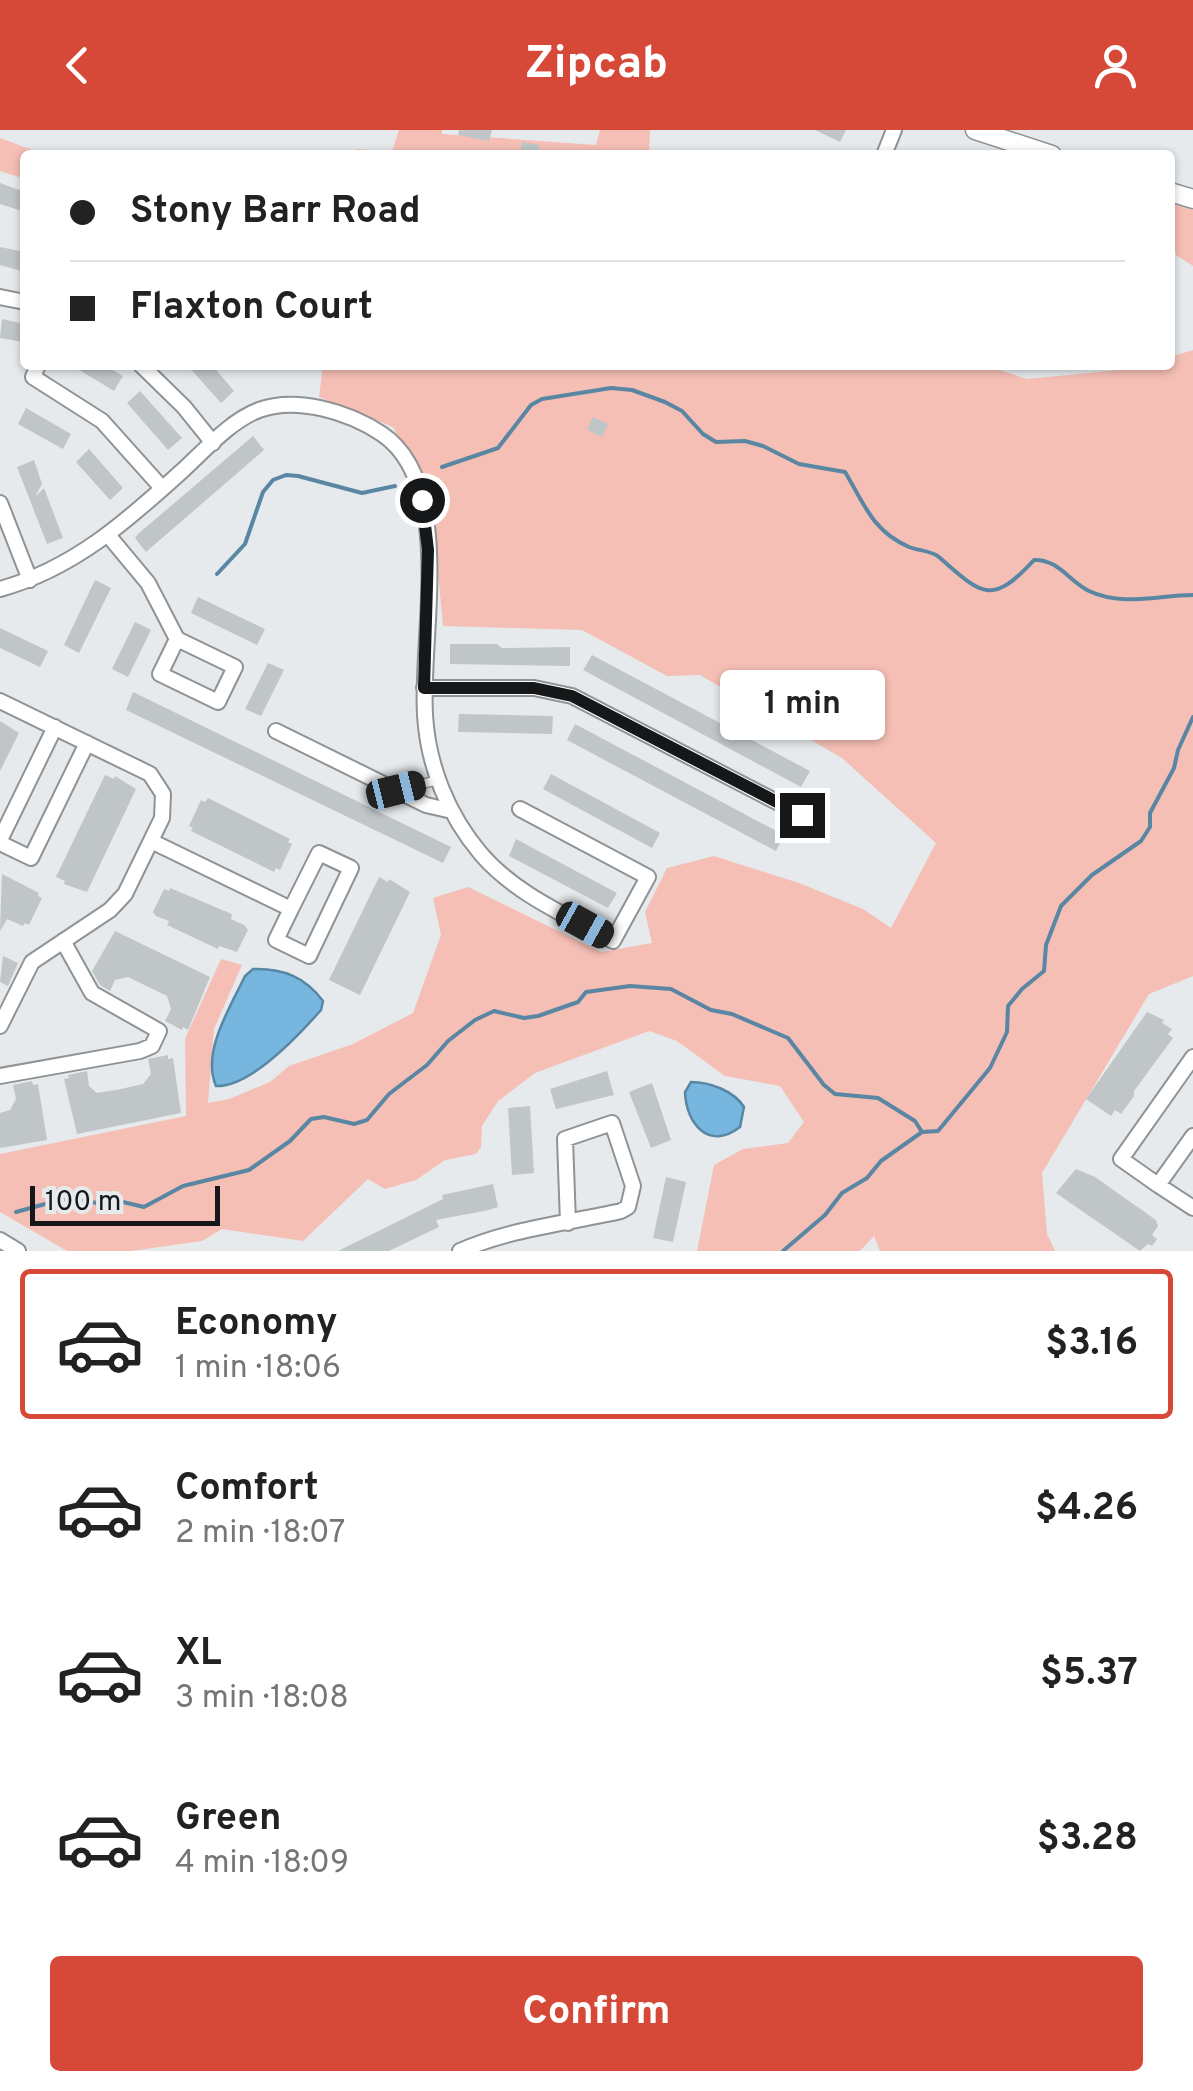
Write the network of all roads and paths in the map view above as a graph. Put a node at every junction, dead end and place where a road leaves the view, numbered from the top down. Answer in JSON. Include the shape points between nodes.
{"nodes":[{"id":1,"x":976,"y":130,"type":"edge"},
{"id":2,"x":1037,"y":150,"type":"edge"},
{"id":3,"x":36,"y":370,"type":"edge"},
{"id":4,"x":146,"y":370,"type":"edge"},
{"id":5,"x":213,"y":443,"type":"junction"},
{"id":6,"x":162,"y":488,"type":"junction"},
{"id":7,"x":0,"y":503,"type":"edge"},
{"id":8,"x":108,"y":535,"type":"junction"},
{"id":9,"x":30,"y":580,"type":"junction"},
{"id":10,"x":0,"y":589,"type":"edge"},
{"id":11,"x":177,"y":639,"type":"junction"},
{"id":12,"x":424,"y":688,"type":"junction"},
{"id":13,"x":0,"y":701,"type":"edge"},
{"id":14,"x":55,"y":727,"type":"junction"},
{"id":15,"x":276,"y":731,"type":"dead end"},
{"id":16,"x":87,"y":742,"type":"junction"},
{"id":17,"x":438,"y":780,"type":"junction"},
{"id":18,"x":396,"y":790,"type":"junction"},
{"id":19,"x":520,"y":809,"type":"dead end"},
{"id":20,"x":452,"y":811,"type":"junction"},
{"id":21,"x":802,"y":815,"type":"dead end"},
{"id":22,"x":152,"y":841,"type":"junction"},
{"id":23,"x":0,"y":842,"type":"edge"},
{"id":24,"x":291,"y":909,"type":"junction"},
{"id":25,"x":63,"y":941,"type":"junction"},
{"id":26,"x":0,"y":1026,"type":"edge"},
{"id":27,"x":1193,"y":1057,"type":"edge"},
{"id":28,"x":0,"y":1076,"type":"edge"},
{"id":29,"x":1193,"y":1136,"type":"edge"},
{"id":30,"x":1158,"y":1185,"type":"junction"},
{"id":31,"x":1193,"y":1208,"type":"edge"},
{"id":32,"x":568,"y":1223,"type":"junction"},
{"id":33,"x":0,"y":1240,"type":"edge"},
{"id":34,"x":18,"y":1251,"type":"edge"},
{"id":35,"x":460,"y":1251,"type":"edge"}],
"edges":[{"from":1,"to":2,"type":"street"},
{"from":3,"to":6,"type":"street","via":[[33,377],[102,421]]},
{"from":4,"to":5,"type":"street"},
{"from":5,"to":6,"type":"street"},
{"from":5,"to":12,"type":"street","via":[[256,411],[286,405],[348,417],[400,449],[418,484],[426,524]]},
{"from":6,"to":8,"type":"street"},
{"from":7,"to":9,"type":"street"},
{"from":8,"to":9,"type":"street"},
{"from":8,"to":11,"type":"street","via":[[148,584]]},
{"from":9,"to":10,"type":"street"},
{"from":11,"to":11,"type":"street","via":[[235,667],[218,702],[160,674]]},
{"from":12,"to":17,"type":"street"},
{"from":12,"to":21,"type":"street","via":[[534,688],[572,696]]},
{"from":13,"to":14,"type":"street"},
{"from":14,"to":16,"type":"street"},
{"from":14,"to":23,"type":"street"},
{"from":15,"to":18,"type":"street"},
{"from":16,"to":22,"type":"street","via":[[159,784],[164,805]]},
{"from":16,"to":23,"type":"street","via":[[31,858]]},
{"from":17,"to":18,"type":"lane"},
{"from":17,"to":20,"type":"street"},
{"from":18,"to":20,"type":"street"},
{"from":19,"to":20,"type":"street","via":[[648,877],[613,940],[503,876]]},
{"from":22,"to":24,"type":"street"},
{"from":22,"to":25,"type":"street","via":[[119,902]]},
{"from":24,"to":24,"type":"street","via":[[276,940],[308,956],[352,868],[319,852]]},
{"from":25,"to":26,"type":"street","via":[[32,962]]},
{"from":25,"to":28,"type":"street","via":[[92,993],[159,1031],[152,1046]]},
{"from":27,"to":30,"type":"street","via":[[1121,1159]]},
{"from":29,"to":30,"type":"street"},
{"from":30,"to":31,"type":"street"},
{"from":32,"to":32,"type":"street","via":[[628,1207],[632,1186],[612,1123],[564,1138]]},
{"from":32,"to":35,"type":"street"},
{"from":33,"to":34,"type":"street"}]}
